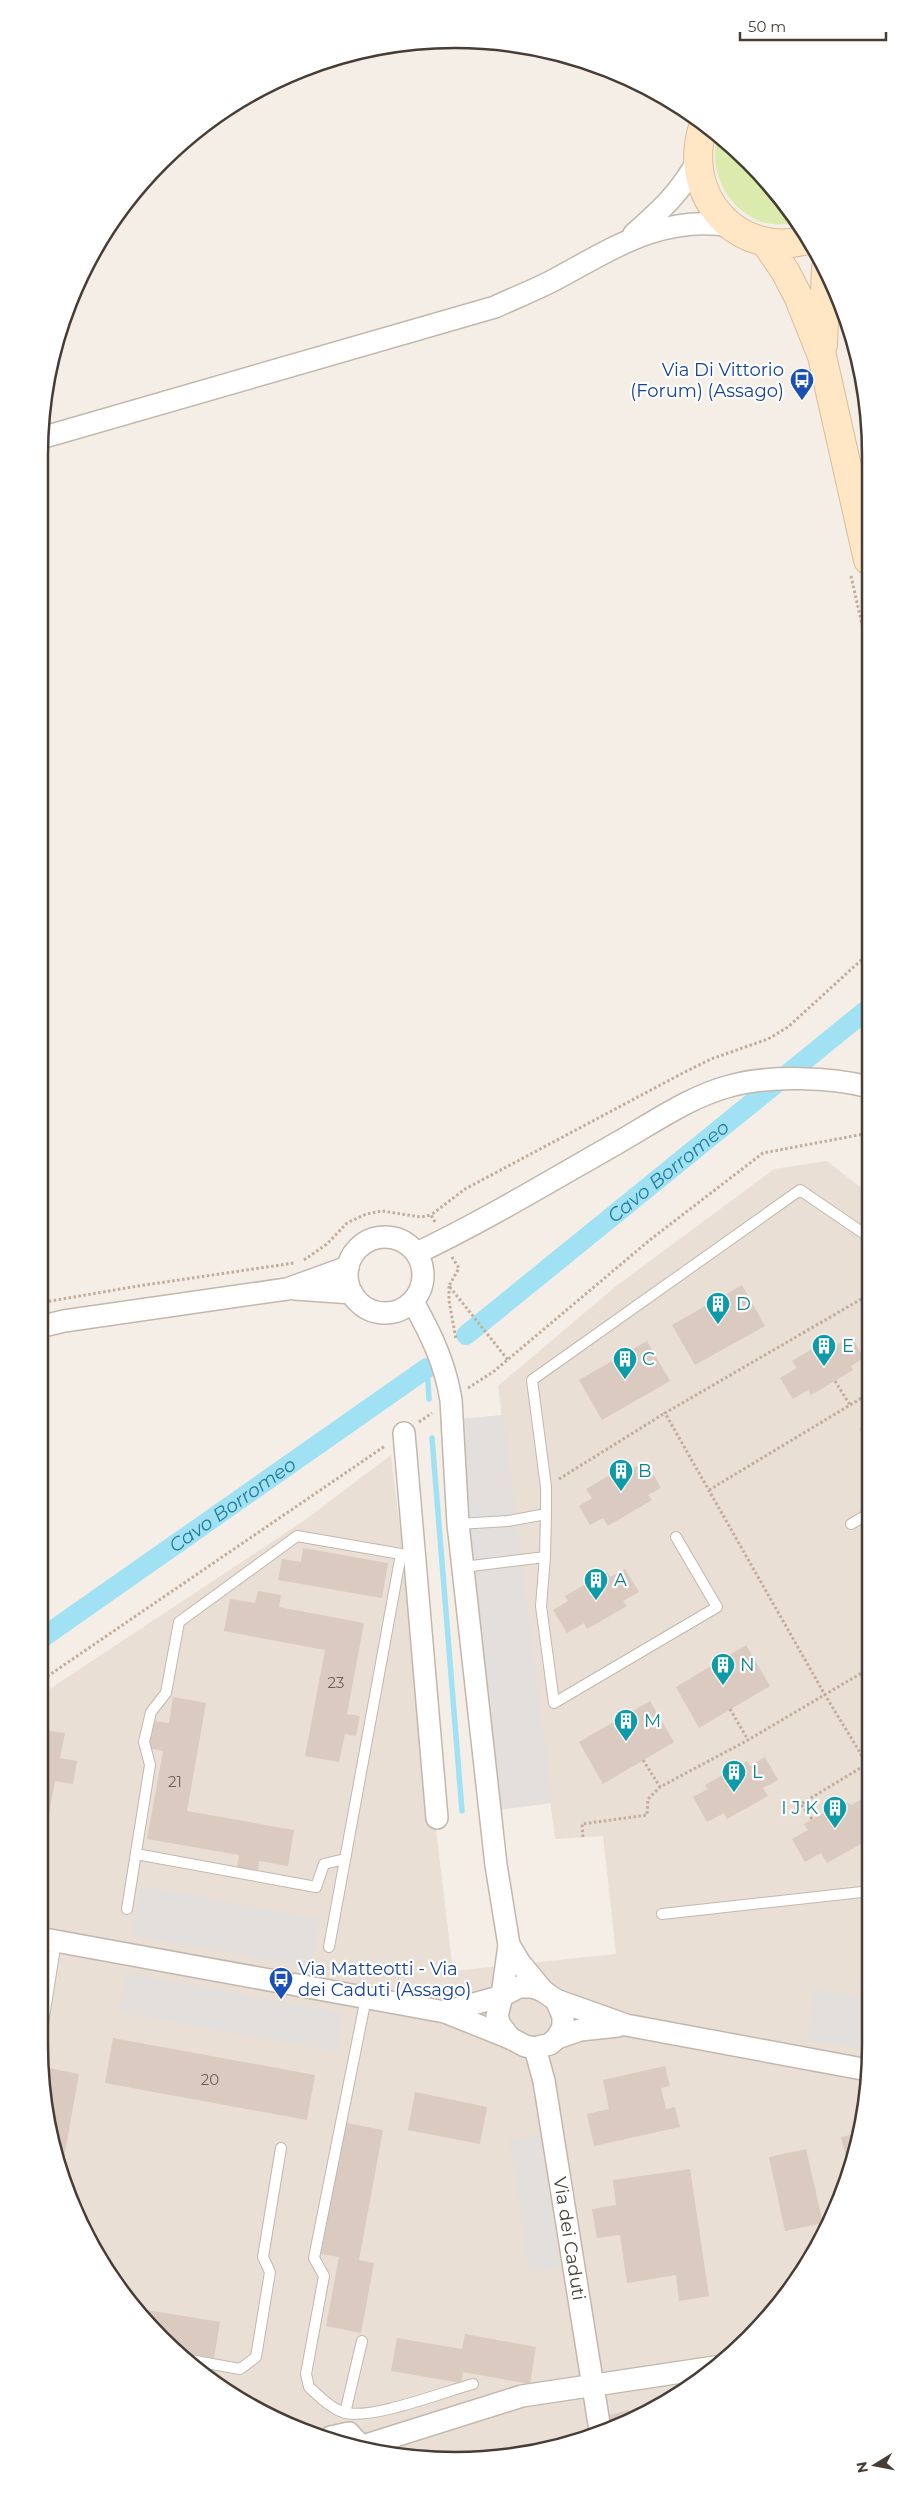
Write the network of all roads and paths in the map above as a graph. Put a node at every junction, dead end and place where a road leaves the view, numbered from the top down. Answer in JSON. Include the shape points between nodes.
{"nodes":[{"id":1,"x":702,"y":132,"type":"edge"},
{"id":2,"x":698,"y":160,"type":"junction"},
{"id":3,"x":731,"y":226,"type":"junction"},
{"id":4,"x":628,"y":239,"type":"junction"},
{"id":5,"x":802,"y":241,"type":"edge"},
{"id":6,"x":765,"y":242,"type":"junction"},
{"id":7,"x":825,"y":286,"type":"edge"},
{"id":8,"x":822,"y":356,"type":"junction"},
{"id":9,"x":48,"y":436,"type":"edge"},
{"id":10,"x":859,"y":567,"type":"edge"},
{"id":11,"x":862,"y":595,"type":"edge"},
{"id":12,"x":862,"y":1084,"type":"edge"},
{"id":13,"x":432,"y":1215,"type":"dead end"},
{"id":14,"x":862,"y":1232,"type":"edge"},
{"id":15,"x":417,"y":1253,"type":"junction"},
{"id":16,"x":348,"y":1267,"type":"junction"},
{"id":17,"x":449,"y":1286,"type":"dead end"},
{"id":18,"x":287,"y":1289,"type":"junction"},
{"id":19,"x":352,"y":1294,"type":"junction"},
{"id":20,"x":862,"y":1299,"type":"edge"},
{"id":21,"x":48,"y":1300,"type":"edge"},
{"id":22,"x":412,"y":1302,"type":"junction"},
{"id":23,"x":468,"y":1310,"type":"dead end"},
{"id":24,"x":48,"y":1325,"type":"edge"},
{"id":25,"x":457,"y":1342,"type":"dead end"},
{"id":26,"x":508,"y":1360,"type":"dead end"},
{"id":27,"x":467,"y":1378,"type":"dead end"},
{"id":28,"x":835,"y":1381,"type":"dead end"},
{"id":29,"x":470,"y":1387,"type":"dead end"},
{"id":30,"x":862,"y":1398,"type":"edge"},
{"id":31,"x":850,"y":1405,"type":"junction"},
{"id":32,"x":665,"y":1413,"type":"junction"},
{"id":33,"x":404,"y":1433,"type":"dead end"},
{"id":34,"x":546,"y":1487,"type":"junction"},
{"id":35,"x":709,"y":1490,"type":"junction"},
{"id":36,"x":546,"y":1514,"type":"junction"},
{"id":37,"x":862,"y":1518,"type":"edge"},
{"id":38,"x":458,"y":1524,"type":"junction"},
{"id":39,"x":851,"y":1524,"type":"dead end"},
{"id":40,"x":676,"y":1537,"type":"dead end"},
{"id":41,"x":545,"y":1557,"type":"junction"},
{"id":42,"x":462,"y":1567,"type":"junction"},
{"id":43,"x":862,"y":1673,"type":"edge"},
{"id":44,"x":825,"y":1695,"type":"junction"},
{"id":45,"x":730,"y":1709,"type":"dead end"},
{"id":46,"x":748,"y":1740,"type":"junction"},
{"id":47,"x":862,"y":1752,"type":"edge"},
{"id":48,"x":643,"y":1760,"type":"dead end"},
{"id":49,"x":862,"y":1767,"type":"edge"},
{"id":50,"x":660,"y":1787,"type":"junction"},
{"id":51,"x":437,"y":1818,"type":"dead end"},
{"id":52,"x":812,"y":1819,"type":"dead end"},
{"id":53,"x":583,"y":1837,"type":"dead end"},
{"id":54,"x":136,"y":1854,"type":"junction"},
{"id":55,"x":345,"y":1859,"type":"junction"},
{"id":56,"x":862,"y":1892,"type":"edge"},
{"id":57,"x":126,"y":1909,"type":"dead end"},
{"id":58,"x":662,"y":1914,"type":"dead end"},
{"id":59,"x":48,"y":1939,"type":"edge"},
{"id":60,"x":510,"y":1945,"type":"junction"},
{"id":61,"x":329,"y":1947,"type":"dead end"},
{"id":62,"x":502,"y":1996,"type":"junction"},
{"id":63,"x":550,"y":1996,"type":"junction"},
{"id":64,"x":366,"y":1998,"type":"junction"},
{"id":65,"x":445,"y":2012,"type":"junction"},
{"id":66,"x":626,"y":2025,"type":"junction"},
{"id":67,"x":510,"y":2038,"type":"junction"},
{"id":68,"x":557,"y":2038,"type":"junction"},
{"id":69,"x":535,"y":2048,"type":"junction"},
{"id":70,"x":862,"y":2069,"type":"edge"},
{"id":71,"x":281,"y":2148,"type":"dead end"},
{"id":72,"x":362,"y":2341,"type":"dead end"},
{"id":73,"x":199,"y":2362,"type":"edge"},
{"id":74,"x":701,"y":2369,"type":"edge"},
{"id":75,"x":473,"y":2384,"type":"dead end"},
{"id":76,"x":591,"y":2387,"type":"junction"},
{"id":77,"x":345,"y":2413,"type":"junction"},
{"id":78,"x":599,"y":2426,"type":"edge"},
{"id":79,"x":339,"y":2435,"type":"edge"},
{"id":80,"x":356,"y":2440,"type":"edge"},
{"id":81,"x":370,"y":2444,"type":"edge"}],
"edges":[{"from":1,"to":2,"type":"main road"},
{"from":2,"to":3,"type":"main road","via":[[706,195],[721,218]]},
{"from":2,"to":4,"type":"street","via":[[686,183],[666,206]]},
{"from":3,"to":4,"type":"street","via":[[707,222],[678,224]]},
{"from":3,"to":6,"type":"main road","via":[[750,238]]},
{"from":4,"to":9,"type":"street","via":[[552,281],[495,307]]},
{"from":5,"to":6,"type":"main road","via":[[781,244]]},
{"from":6,"to":8,"type":"main road","via":[[798,296]]},
{"from":7,"to":8,"type":"main road"},
{"from":8,"to":10,"type":"main road"},
{"from":10,"to":11,"type":"path"},
{"from":12,"to":15,"type":"street","via":[[790,1079],[728,1086],[686,1104],[468,1228]]},
{"from":13,"to":21,"type":"path","via":[[421,1217],[382,1210],[366,1214],[347,1223],[327,1244],[302,1262]]},
{"from":14,"to":34,"type":"lane","via":[[800,1190],[532,1380]]},
{"from":15,"to":16,"type":"street","via":[[397,1238],[372,1238],[352,1255]]},
{"from":15,"to":22,"type":"street","via":[[424,1278]]},
{"from":16,"to":18,"type":"street"},
{"from":16,"to":19,"type":"street","via":[[348,1285]]},
{"from":17,"to":25,"type":"path"},
{"from":18,"to":19,"type":"street"},
{"from":18,"to":24,"type":"street"},
{"from":19,"to":22,"type":"street","via":[[369,1310],[380,1313],[392,1313]]},
{"from":20,"to":32,"type":"path"},
{"from":22,"to":38,"type":"street","via":[[434,1340],[448,1381]]},
{"from":23,"to":26,"type":"path"},
{"from":27,"to":29,"type":"path"},
{"from":28,"to":31,"type":"path"},
{"from":30,"to":31,"type":"path"},
{"from":31,"to":35,"type":"path"},
{"from":32,"to":34,"type":"path"},
{"from":32,"to":35,"type":"path"},
{"from":33,"to":51,"type":"street"},
{"from":34,"to":36,"type":"lane"},
{"from":35,"to":44,"type":"path"},
{"from":36,"to":38,"type":"lane","via":[[516,1520]]},
{"from":36,"to":41,"type":"lane"},
{"from":37,"to":39,"type":"lane"},
{"from":38,"to":42,"type":"street"},
{"from":40,"to":41,"type":"lane","via":[[717,1607],[554,1703],[541,1606]]},
{"from":41,"to":42,"type":"lane"},
{"from":42,"to":60,"type":"street","via":[[496,1865]]},
{"from":43,"to":44,"type":"path"},
{"from":44,"to":46,"type":"path"},
{"from":44,"to":47,"type":"path"},
{"from":45,"to":46,"type":"path"},
{"from":46,"to":50,"type":"path"},
{"from":48,"to":50,"type":"path"},
{"from":49,"to":52,"type":"path","via":[[801,1804]]},
{"from":50,"to":53,"type":"path","via":[[648,1799],[648,1815],[582,1824]]},
{"from":54,"to":55,"type":"lane","via":[[316,1887],[324,1864]]},
{"from":54,"to":55,"type":"lane","via":[[150,1765],[144,1742],[151,1712],[166,1693],[179,1622],[296,1536],[401,1554]]},
{"from":54,"to":57,"type":"lane"},
{"from":55,"to":61,"type":"lane"},
{"from":56,"to":58,"type":"lane"},
{"from":59,"to":64,"type":"street"},
{"from":60,"to":62,"type":"street"},
{"from":60,"to":63,"type":"street","via":[[520,1963]]},
{"from":62,"to":63,"type":"street","via":[[519,1988],[533,1987]]},
{"from":62,"to":65,"type":"street"},
{"from":62,"to":67,"type":"street","via":[[497,2016]]},
{"from":63,"to":66,"type":"street"},
{"from":63,"to":68,"type":"street","via":[[563,2016],[563,2027]]},
{"from":64,"to":65,"type":"street"},
{"from":64,"to":77,"type":"lane","via":[[314,2258],[324,2276],[306,2374],[308,2387]]},
{"from":65,"to":67,"type":"street"},
{"from":66,"to":68,"type":"street","via":[[580,2030]]},
{"from":66,"to":70,"type":"street"},
{"from":67,"to":69,"type":"street"},
{"from":68,"to":69,"type":"street","via":[[550,2044]]},
{"from":69,"to":76,"type":"street","name":"Via dei Caduti","via":[[544,2081]]},
{"from":71,"to":73,"type":"lane","via":[[263,2257],[270,2272],[256,2357],[240,2369]]},
{"from":72,"to":77,"type":"lane"},
{"from":74,"to":76,"type":"street"},
{"from":75,"to":77,"type":"lane","via":[[375,2411]]},
{"from":76,"to":78,"type":"street","name":"Via dei Caduti"},
{"from":76,"to":81,"type":"street","via":[[522,2396]]},
{"from":79,"to":80,"type":"street","via":[[349,2433]]}]}
